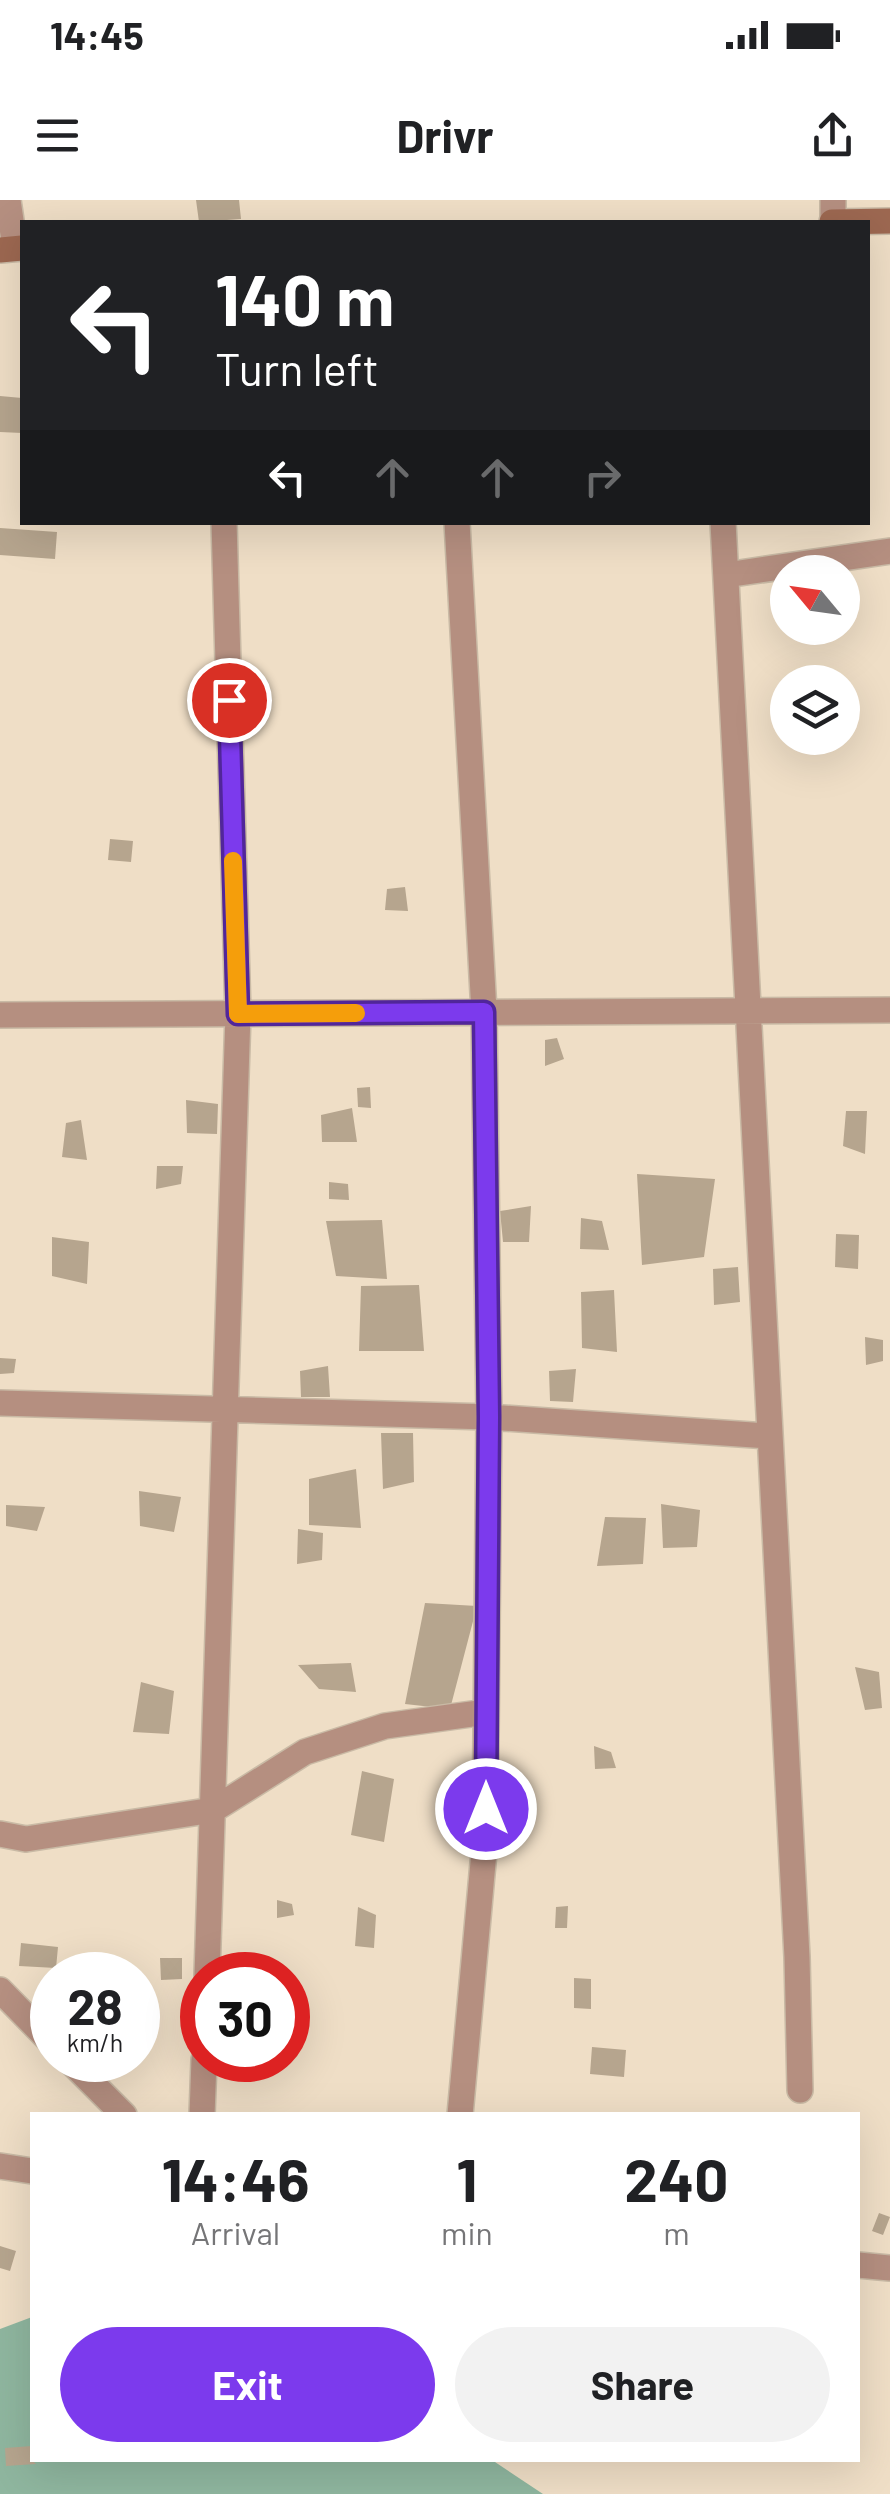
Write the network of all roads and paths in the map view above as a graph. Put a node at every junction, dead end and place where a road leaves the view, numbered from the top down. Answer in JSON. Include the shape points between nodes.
{"nodes":[{"id":1,"x":8,"y":200,"type":"edge"},
{"id":2,"x":13,"y":249,"type":"edge"},
{"id":3,"x":224,"y":525,"type":"edge"},
{"id":4,"x":458,"y":525,"type":"edge"},
{"id":5,"x":723,"y":525,"type":"edge"},
{"id":6,"x":890,"y":550,"type":"edge"},
{"id":7,"x":726,"y":575,"type":"junction"},
{"id":8,"x":750,"y":1010,"type":"junction"},
{"id":9,"x":890,"y":1010,"type":"edge"},
{"id":10,"x":484,"y":1012,"type":"junction"},
{"id":11,"x":238,"y":1014,"type":"junction"},
{"id":12,"x":0,"y":1015,"type":"edge"},
{"id":13,"x":0,"y":1403,"type":"edge"},
{"id":14,"x":227,"y":1409,"type":"junction"},
{"id":15,"x":489,"y":1417,"type":"junction"},
{"id":16,"x":769,"y":1436,"type":"junction"},
{"id":17,"x":486,"y":1712,"type":"junction"},
{"id":18,"x":213,"y":1810,"type":"junction"},
{"id":19,"x":0,"y":1834,"type":"edge"},
{"id":20,"x":208,"y":1952,"type":"edge"},
{"id":21,"x":0,"y":1990,"type":"edge"},
{"id":22,"x":30,"y":2021,"type":"edge"},
{"id":23,"x":91,"y":2082,"type":"edge"},
{"id":24,"x":203,"y":2082,"type":"edge"},
{"id":25,"x":800,"y":2090,"type":"dead end"},
{"id":26,"x":121,"y":2112,"type":"edge"},
{"id":27,"x":202,"y":2112,"type":"edge"},
{"id":28,"x":460,"y":2112,"type":"edge"},
{"id":29,"x":0,"y":2166,"type":"edge"},
{"id":30,"x":30,"y":2171,"type":"edge"},
{"id":31,"x":860,"y":2264,"type":"edge"},
{"id":32,"x":890,"y":2268,"type":"edge"}],
"edges":[{"from":1,"to":2,"type":"street"},
{"from":3,"to":11,"type":"street"},
{"from":4,"to":10,"type":"street"},
{"from":5,"to":7,"type":"street"},
{"from":6,"to":7,"type":"street"},
{"from":7,"to":8,"type":"street"},
{"from":8,"to":9,"type":"street"},
{"from":8,"to":10,"type":"street"},
{"from":8,"to":16,"type":"street"},
{"from":10,"to":11,"type":"street"},
{"from":10,"to":15,"type":"street"},
{"from":11,"to":12,"type":"street"},
{"from":11,"to":14,"type":"street"},
{"from":13,"to":14,"type":"street"},
{"from":14,"to":15,"type":"street"},
{"from":14,"to":18,"type":"street"},
{"from":15,"to":16,"type":"street"},
{"from":15,"to":17,"type":"street"},
{"from":16,"to":25,"type":"street"},
{"from":17,"to":18,"type":"street","via":[[385,1726],[305,1752]]},
{"from":17,"to":28,"type":"street","via":[[486,1841]]},
{"from":18,"to":19,"type":"street","via":[[26,1839]]},
{"from":18,"to":20,"type":"street"},
{"from":21,"to":22,"type":"street"},
{"from":23,"to":26,"type":"street"},
{"from":24,"to":27,"type":"street"},
{"from":29,"to":30,"type":"street"},
{"from":31,"to":32,"type":"street"}]}
